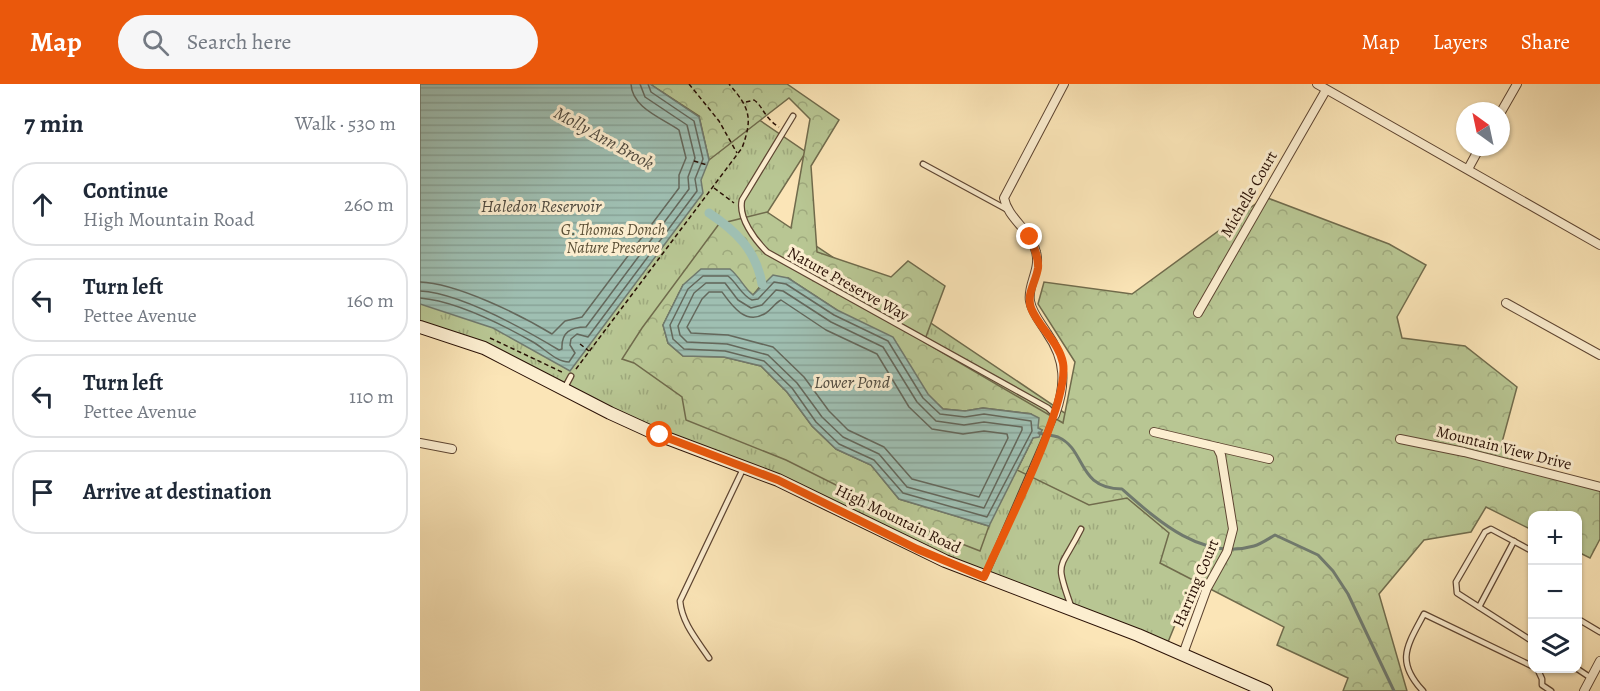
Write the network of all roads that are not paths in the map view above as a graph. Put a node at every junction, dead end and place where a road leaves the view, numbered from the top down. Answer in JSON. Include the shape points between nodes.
{"nodes":[{"id":1,"x":1064,"y":84,"type":"edge"},
{"id":2,"x":1317,"y":84,"type":"edge"},
{"id":3,"x":1517,"y":84,"type":"edge"},
{"id":4,"x":1326,"y":90,"type":"junction"},
{"id":5,"x":1507,"y":102,"type":"edge"},
{"id":6,"x":793,"y":116,"type":"dead end"},
{"id":7,"x":1475,"y":156,"type":"edge"},
{"id":8,"x":923,"y":164,"type":"dead end"},
{"id":9,"x":1468,"y":169,"type":"junction"},
{"id":10,"x":1006,"y":209,"type":"junction"},
{"id":11,"x":1600,"y":244,"type":"edge"},
{"id":12,"x":1506,"y":303,"type":"dead end"},
{"id":13,"x":1198,"y":313,"type":"dead end"},
{"id":14,"x":420,"y":327,"type":"edge"},
{"id":15,"x":1600,"y":355,"type":"edge"},
{"id":16,"x":571,"y":376,"type":"road end"},
{"id":17,"x":564,"y":388,"type":"junction"},
{"id":18,"x":1055,"y":415,"type":"junction"},
{"id":19,"x":1154,"y":432,"type":"dead end"},
{"id":20,"x":1400,"y":439,"type":"dead end"},
{"id":21,"x":420,"y":443,"type":"edge"},
{"id":22,"x":1216,"y":447,"type":"junction"},
{"id":23,"x":452,"y":449,"type":"dead end"},
{"id":24,"x":1269,"y":459,"type":"dead end"},
{"id":25,"x":745,"y":467,"type":"junction"},
{"id":26,"x":1600,"y":488,"type":"edge"},
{"id":27,"x":1081,"y":529,"type":"dead end"},
{"id":28,"x":1514,"y":541,"type":"junction"},
{"id":29,"x":1528,"y":548,"type":"edge"},
{"id":30,"x":984,"y":577,"type":"junction"},
{"id":31,"x":1479,"y":607,"type":"junction"},
{"id":32,"x":1071,"y":609,"type":"junction"},
{"id":33,"x":1582,"y":621,"type":"edge"},
{"id":34,"x":1600,"y":632,"type":"edge"},
{"id":35,"x":1528,"y":638,"type":"edge"},
{"id":36,"x":1183,"y":654,"type":"junction"},
{"id":37,"x":710,"y":658,"type":"dead end"},
{"id":38,"x":1600,"y":661,"type":"edge"},
{"id":39,"x":1528,"y":664,"type":"edge"},
{"id":40,"x":1539,"y":673,"type":"edge"},
{"id":41,"x":1582,"y":673,"type":"edge"},
{"id":42,"x":1591,"y":678,"type":"junction"},
{"id":43,"x":1266,"y":691,"type":"edge"},
{"id":44,"x":1423,"y":691,"type":"edge"},
{"id":45,"x":1551,"y":691,"type":"edge"},
{"id":46,"x":1584,"y":691,"type":"edge"}],
"edges":[{"from":1,"to":10,"type":"street","via":[[1004,198]]},
{"from":2,"to":4,"type":"street"},
{"from":3,"to":5,"type":"street"},
{"from":4,"to":9,"type":"street"},
{"from":4,"to":13,"type":"street","name":"Michelle Court"},
{"from":6,"to":18,"type":"lane","name":"Nature Preserve Way","via":[[742,200],[740,208],[755,240],[767,252]]},
{"from":7,"to":9,"type":"street"},
{"from":8,"to":10,"type":"lane"},
{"from":9,"to":11,"type":"street"},
{"from":10,"to":18,"type":"street","via":[[1026,230],[1037,253],[1038,267],[1029,297],[1031,308],[1063,363]]},
{"from":12,"to":15,"type":"street"},
{"from":14,"to":17,"type":"main road","name":"High Mountain Road","via":[[484,348]]},
{"from":16,"to":17,"type":"lane"},
{"from":17,"to":25,"type":"main road","name":"High Mountain Road","via":[[657,434]]},
{"from":18,"to":30,"type":"lane"},
{"from":19,"to":22,"type":"street"},
{"from":20,"to":26,"type":"street","name":"Mountain View Drive"},
{"from":21,"to":23,"type":"street"},
{"from":22,"to":24,"type":"street"},
{"from":22,"to":36,"type":"street","name":"Harring Court","via":[[1221,455],[1233,529],[1229,548],[1207,588]]},
{"from":25,"to":30,"type":"main road","name":"High Mountain Road"},
{"from":25,"to":37,"type":"lane","via":[[680,601],[689,628]]},
{"from":27,"to":32,"type":"lane","via":[[1060,564],[1059,574]]},
{"from":28,"to":29,"type":"lane"},
{"from":28,"to":31,"type":"lane"},
{"from":28,"to":31,"type":"lane","via":[[1491,529],[1485,532],[1456,582],[1457,593]]},
{"from":30,"to":32,"type":"main road","name":"High Mountain Road"},
{"from":31,"to":35,"type":"lane"},
{"from":32,"to":36,"type":"main road","name":"High Mountain Road"},
{"from":33,"to":34,"type":"lane"},
{"from":36,"to":43,"type":"main road","name":"High Mountain Road"},
{"from":38,"to":42,"type":"street"},
{"from":39,"to":44,"type":"lane","via":[[1424,614],[1406,657],[1409,676]]},
{"from":40,"to":45,"type":"lane","via":[[1542,685]]},
{"from":41,"to":42,"type":"lane"},
{"from":42,"to":46,"type":"street"}]}
